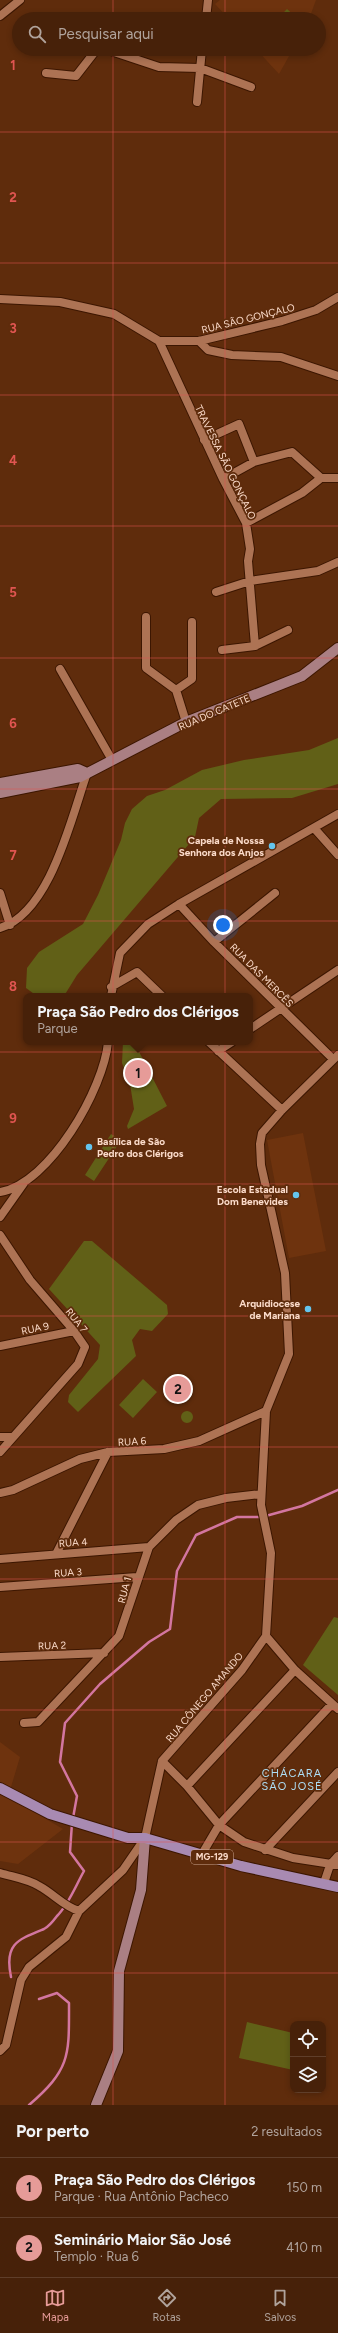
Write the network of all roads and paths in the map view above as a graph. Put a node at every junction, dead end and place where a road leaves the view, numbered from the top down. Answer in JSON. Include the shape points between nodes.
{"nodes":[{"id":1,"x":20,"y":0,"type":"edge"},
{"id":2,"x":208,"y":0,"type":"edge"},
{"id":3,"x":207,"y":12,"type":"edge"},
{"id":4,"x":0,"y":16,"type":"edge"},
{"id":5,"x":92,"y":56,"type":"edge"},
{"id":6,"x":126,"y":56,"type":"edge"},
{"id":7,"x":201,"y":56,"type":"edge"},
{"id":8,"x":200,"y":68,"type":"junction"},
{"id":9,"x":46,"y":73,"type":"dead end"},
{"id":10,"x":251,"y":87,"type":"dead end"},
{"id":11,"x":197,"y":102,"type":"dead end"},
{"id":12,"x":338,"y":297,"type":"edge"},
{"id":13,"x":0,"y":299,"type":"edge"},
{"id":14,"x":159,"y":341,"type":"junction"},
{"id":15,"x":198,"y":341,"type":"junction"},
{"id":16,"x":338,"y":376,"type":"edge"},
{"id":17,"x":204,"y":440,"type":"junction"},
{"id":18,"x":254,"y":462,"type":"junction"},
{"id":19,"x":321,"y":478,"type":"junction"},
{"id":20,"x":338,"y":478,"type":"edge"},
{"id":21,"x":223,"y":480,"type":"junction"},
{"id":22,"x":246,"y":523,"type":"junction"},
{"id":23,"x":338,"y":562,"type":"edge"},
{"id":24,"x":250,"y":581,"type":"junction"},
{"id":25,"x":216,"y":592,"type":"dead end"},
{"id":26,"x":146,"y":617,"type":"dead end"},
{"id":27,"x":192,"y":622,"type":"dead end"},
{"id":28,"x":288,"y":630,"type":"dead end"},
{"id":29,"x":255,"y":646,"type":"junction"},
{"id":30,"x":338,"y":648,"type":"edge"},
{"id":31,"x":222,"y":650,"type":"dead end"},
{"id":32,"x":60,"y":669,"type":"dead end"},
{"id":33,"x":176,"y":690,"type":"junction"},
{"id":34,"x":186,"y":722,"type":"junction"},
{"id":35,"x":112,"y":760,"type":"junction"},
{"id":36,"x":87,"y":773,"type":"junction"},
{"id":37,"x":0,"y":783,"type":"edge"},
{"id":38,"x":0,"y":793,"type":"edge"},
{"id":39,"x":338,"y":814,"type":"edge"},
{"id":40,"x":314,"y":828,"type":"junction"},
{"id":41,"x":338,"y":856,"type":"edge"},
{"id":42,"x":0,"y":893,"type":"edge"},
{"id":43,"x":275,"y":893,"type":"dead end"},
{"id":44,"x":179,"y":904,"type":"junction"},
{"id":45,"x":10,"y":925,"type":"junction"},
{"id":46,"x":0,"y":928,"type":"edge"},
{"id":47,"x":214,"y":942,"type":"junction"},
{"id":48,"x":338,"y":970,"type":"edge"},
{"id":49,"x":112,"y":987,"type":"junction"},
{"id":50,"x":111,"y":993,"type":"edge"},
{"id":51,"x":159,"y":993,"type":"edge"},
{"id":52,"x":281,"y":1008,"type":"junction"},
{"id":53,"x":253,"y":1027,"type":"edge"},
{"id":54,"x":108,"y":1045,"type":"edge"},
{"id":55,"x":211,"y":1045,"type":"edge"},
{"id":56,"x":228,"y":1045,"type":"edge"},
{"id":57,"x":218,"y":1052,"type":"junction"},
{"id":58,"x":336,"y":1057,"type":"edge"},
{"id":59,"x":282,"y":1110,"type":"junction"},
{"id":60,"x":24,"y":1182,"type":"junction"},
{"id":61,"x":0,"y":1192,"type":"edge"},
{"id":62,"x":0,"y":1217,"type":"edge"},
{"id":63,"x":0,"y":1235,"type":"edge"},
{"id":64,"x":74,"y":1331,"type":"junction"},
{"id":65,"x":0,"y":1346,"type":"edge"},
{"id":66,"x":266,"y":1411,"type":"junction"},
{"id":67,"x":0,"y":1436,"type":"edge"},
{"id":68,"x":12,"y":1437,"type":"junction"},
{"id":69,"x":0,"y":1452,"type":"edge"},
{"id":70,"x":108,"y":1452,"type":"junction"},
{"id":71,"x":0,"y":1493,"type":"edge"},
{"id":72,"x":261,"y":1494,"type":"junction"},
{"id":73,"x":148,"y":1547,"type":"junction"},
{"id":74,"x":56,"y":1554,"type":"junction"},
{"id":75,"x":0,"y":1559,"type":"edge"},
{"id":76,"x":137,"y":1577,"type":"junction"},
{"id":77,"x":0,"y":1587,"type":"edge"},
{"id":78,"x":266,"y":1636,"type":"junction"},
{"id":79,"x":104,"y":1653,"type":"junction"},
{"id":80,"x":0,"y":1657,"type":"edge"},
{"id":81,"x":295,"y":1670,"type":"junction"},
{"id":82,"x":335,"y":1707,"type":"edge"},
{"id":83,"x":24,"y":1723,"type":"dead end"},
{"id":84,"x":162,"y":1761,"type":"junction"},
{"id":85,"x":338,"y":1772,"type":"edge"},
{"id":86,"x":188,"y":1786,"type":"junction"},
{"id":87,"x":0,"y":1788,"type":"edge"},
{"id":88,"x":219,"y":1824,"type":"junction"},
{"id":89,"x":145,"y":1838,"type":"junction"},
{"id":90,"x":265,"y":1850,"type":"junction"},
{"id":91,"x":202,"y":1854,"type":"junction"},
{"id":92,"x":338,"y":1856,"type":"edge"},
{"id":93,"x":334,"y":1865,"type":"edge"},
{"id":94,"x":0,"y":1873,"type":"edge"},
{"id":95,"x":324,"y":1883,"type":"junction"},
{"id":96,"x":338,"y":1887,"type":"edge"},
{"id":97,"x":79,"y":1912,"type":"junction"},
{"id":98,"x":0,"y":2051,"type":"edge"},
{"id":99,"x":96,"y":2105,"type":"edge"}],
"edges":[{"from":1,"to":4,"type":"street"},
{"from":2,"to":3,"type":"street"},
{"from":5,"to":9,"type":"street","via":[[76,76]]},
{"from":6,"to":8,"type":"street","via":[[160,67]]},
{"from":7,"to":8,"type":"street"},
{"from":8,"to":10,"type":"street"},
{"from":8,"to":11,"type":"street"},
{"from":12,"to":15,"type":"street","name":"RUA SÃO GONÇALO","via":[[316,310],[282,321]]},
{"from":13,"to":14,"type":"street","via":[[60,302],[114,314]]},
{"from":14,"to":15,"type":"street","name":"RUA SÃO GONÇALO"},
{"from":14,"to":17,"type":"street","name":"TRAVESSA SÃO GONÇALO"},
{"from":15,"to":16,"type":"street","via":[[208,350],[232,355],[281,357]]},
{"from":17,"to":18,"type":"street","via":[[239,424]]},
{"from":17,"to":21,"type":"street","name":"TRAVESSA SÃO GONÇALO"},
{"from":18,"to":19,"type":"street","via":[[292,452]]},
{"from":18,"to":21,"type":"street"},
{"from":19,"to":20,"type":"street"},
{"from":19,"to":22,"type":"street","via":[[302,493]]},
{"from":21,"to":22,"type":"street","name":"TRAVESSA SÃO GONÇALO"},
{"from":22,"to":24,"type":"street","name":"TRAVESSA SÃO GONÇALO","via":[[250,549]]},
{"from":23,"to":24,"type":"street","via":[[318,572]]},
{"from":24,"to":25,"type":"street"},
{"from":24,"to":29,"type":"street","name":"TRAVESSA SÃO GONÇALO"},
{"from":26,"to":33,"type":"street","via":[[146,668]]},
{"from":27,"to":33,"type":"street","via":[[192,679]]},
{"from":28,"to":29,"type":"street"},
{"from":29,"to":31,"type":"street"},
{"from":30,"to":34,"type":"street","name":"RUA DO CATETE","via":[[302,676]]},
{"from":32,"to":35,"type":"street"},
{"from":33,"to":34,"type":"street"},
{"from":34,"to":35,"type":"street","name":"RUA DO CATETE"},
{"from":35,"to":36,"type":"street","name":"RUA DO CATETE"},
{"from":36,"to":37,"type":"street","via":[[78,769]]},
{"from":36,"to":38,"type":"street","name":"RUA DO CATETE","via":[[80,777]]},
{"from":36,"to":45,"type":"street","via":[[50,878],[30,909]]},
{"from":39,"to":40,"type":"street"},
{"from":40,"to":41,"type":"street"},
{"from":40,"to":44,"type":"street"},
{"from":42,"to":45,"type":"street"},
{"from":43,"to":47,"type":"street"},
{"from":44,"to":47,"type":"street","name":"RUA DAS MERCÊS"},
{"from":44,"to":49,"type":"street","via":[[148,924],[120,953]]},
{"from":45,"to":46,"type":"street"},
{"from":47,"to":52,"type":"street","name":"RUA DAS MERCÊS"},
{"from":48,"to":52,"type":"street"},
{"from":49,"to":50,"type":"street"},
{"from":49,"to":51,"type":"street","via":[[137,972]]},
{"from":52,"to":53,"type":"street"},
{"from":52,"to":58,"type":"street","name":"RUA DAS MERCÊS"},
{"from":54,"to":60,"type":"street","via":[[107,1057],[83,1113],[45,1167]]},
{"from":55,"to":57,"type":"street"},
{"from":56,"to":57,"type":"street"},
{"from":57,"to":59,"type":"street"},
{"from":58,"to":59,"type":"street"},
{"from":59,"to":66,"type":"street","via":[[262,1133],[260,1144],[260,1165],[285,1272],[289,1354]]},
{"from":60,"to":61,"type":"street"},
{"from":60,"to":62,"type":"street"},
{"from":63,"to":64,"type":"street","name":"RUA 7","via":[[30,1280]]},
{"from":64,"to":65,"type":"street","name":"RUA 9"},
{"from":64,"to":68,"type":"street","name":"RUA 7","via":[[85,1347],[78,1364]]},
{"from":66,"to":70,"type":"street","name":"RUA 6","via":[[199,1441],[164,1449]]},
{"from":66,"to":72,"type":"street"},
{"from":67,"to":68,"type":"street"},
{"from":68,"to":69,"type":"street","name":"RUA 7"},
{"from":70,"to":71,"type":"street","name":"RUA 6","via":[[80,1459],[13,1490]]},
{"from":70,"to":74,"type":"street"},
{"from":72,"to":73,"type":"street","name":"RUA 1","via":[[226,1498],[198,1505],[176,1520]]},
{"from":72,"to":78,"type":"street","via":[[271,1553]]},
{"from":73,"to":74,"type":"street","name":"RUA 4"},
{"from":73,"to":76,"type":"street","name":"RUA 1"},
{"from":74,"to":75,"type":"street","name":"RUA 4"},
{"from":76,"to":77,"type":"street","name":"RUA 3"},
{"from":76,"to":79,"type":"street","name":"RUA 1","via":[[120,1636]]},
{"from":78,"to":81,"type":"street"},
{"from":78,"to":84,"type":"street","name":"RUA CÔNEGO AMANDO","via":[[242,1670]]},
{"from":79,"to":80,"type":"street","name":"RUA 2"},
{"from":79,"to":83,"type":"street","name":"RUA 1","via":[[38,1722]]},
{"from":81,"to":82,"type":"street"},
{"from":81,"to":86,"type":"street"},
{"from":82,"to":88,"type":"street"},
{"from":84,"to":86,"type":"street"},
{"from":84,"to":89,"type":"street"},
{"from":85,"to":90,"type":"street"},
{"from":86,"to":88,"type":"street"},
{"from":87,"to":89,"type":"main road","number":"MG-129","via":[[50,1814],[128,1838]]},
{"from":88,"to":90,"type":"street","via":[[244,1842]]},
{"from":88,"to":91,"type":"street"},
{"from":89,"to":91,"type":"main road","number":"MG-129"},
{"from":89,"to":97,"type":"street","via":[[123,1870]]},
{"from":89,"to":99,"type":"street","via":[[141,1890],[119,1971],[118,2051]]},
{"from":90,"to":93,"type":"street"},
{"from":91,"to":95,"type":"main road","number":"MG-129","via":[[241,1866]]},
{"from":92,"to":93,"type":"street"},
{"from":93,"to":95,"type":"street"},
{"from":94,"to":97,"type":"street","via":[[34,1882],[65,1907]]},
{"from":95,"to":96,"type":"main road","number":"MG-129"},
{"from":97,"to":98,"type":"street","via":[[66,1937],[29,1967],[21,1980],[6,2045]]}]}
